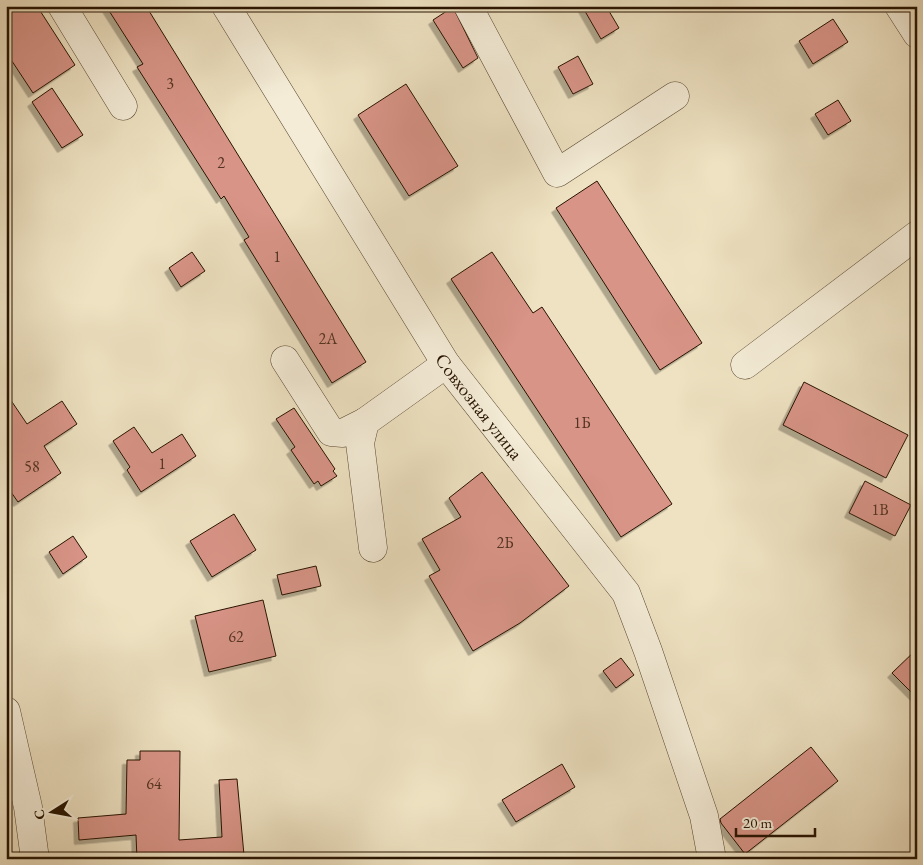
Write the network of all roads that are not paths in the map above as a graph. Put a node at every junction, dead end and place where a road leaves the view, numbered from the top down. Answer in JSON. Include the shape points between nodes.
{"nodes":[{"id":1,"x":62,"y":6,"type":"edge"},
{"id":2,"x":226,"y":6,"type":"edge"},
{"id":3,"x":468,"y":6,"type":"edge"},
{"id":4,"x":898,"y":6,"type":"edge"},
{"id":5,"x":917,"y":34,"type":"edge"},
{"id":6,"x":674,"y":96,"type":"dead end"},
{"id":7,"x":123,"y":106,"type":"dead end"},
{"id":8,"x":917,"y":235,"type":"edge"},
{"id":9,"x":285,"y":360,"type":"dead end"},
{"id":10,"x":446,"y":364,"type":"junction"},
{"id":11,"x":745,"y":365,"type":"dead end"},
{"id":12,"x":364,"y":422,"type":"junction"},
{"id":13,"x":373,"y":548,"type":"dead end"},
{"id":14,"x":6,"y":711,"type":"edge"},
{"id":15,"x":35,"y":859,"type":"edge"},
{"id":16,"x":712,"y":859,"type":"edge"}],
"edges":[{"from":1,"to":7,"type":"street"},
{"from":2,"to":10,"type":"street","name":"Совхозная улица"},
{"from":3,"to":6,"type":"street","via":[[557,173]]},
{"from":4,"to":5,"type":"street"},
{"from":8,"to":11,"type":"street"},
{"from":9,"to":12,"type":"street","via":[[331,432],[342,433]]},
{"from":10,"to":12,"type":"street"},
{"from":10,"to":16,"type":"street","name":"Совхозная улица","via":[[626,594],[704,816]]},
{"from":12,"to":13,"type":"street","via":[[360,443]]},
{"from":14,"to":15,"type":"street","via":[[28,807]]}]}
